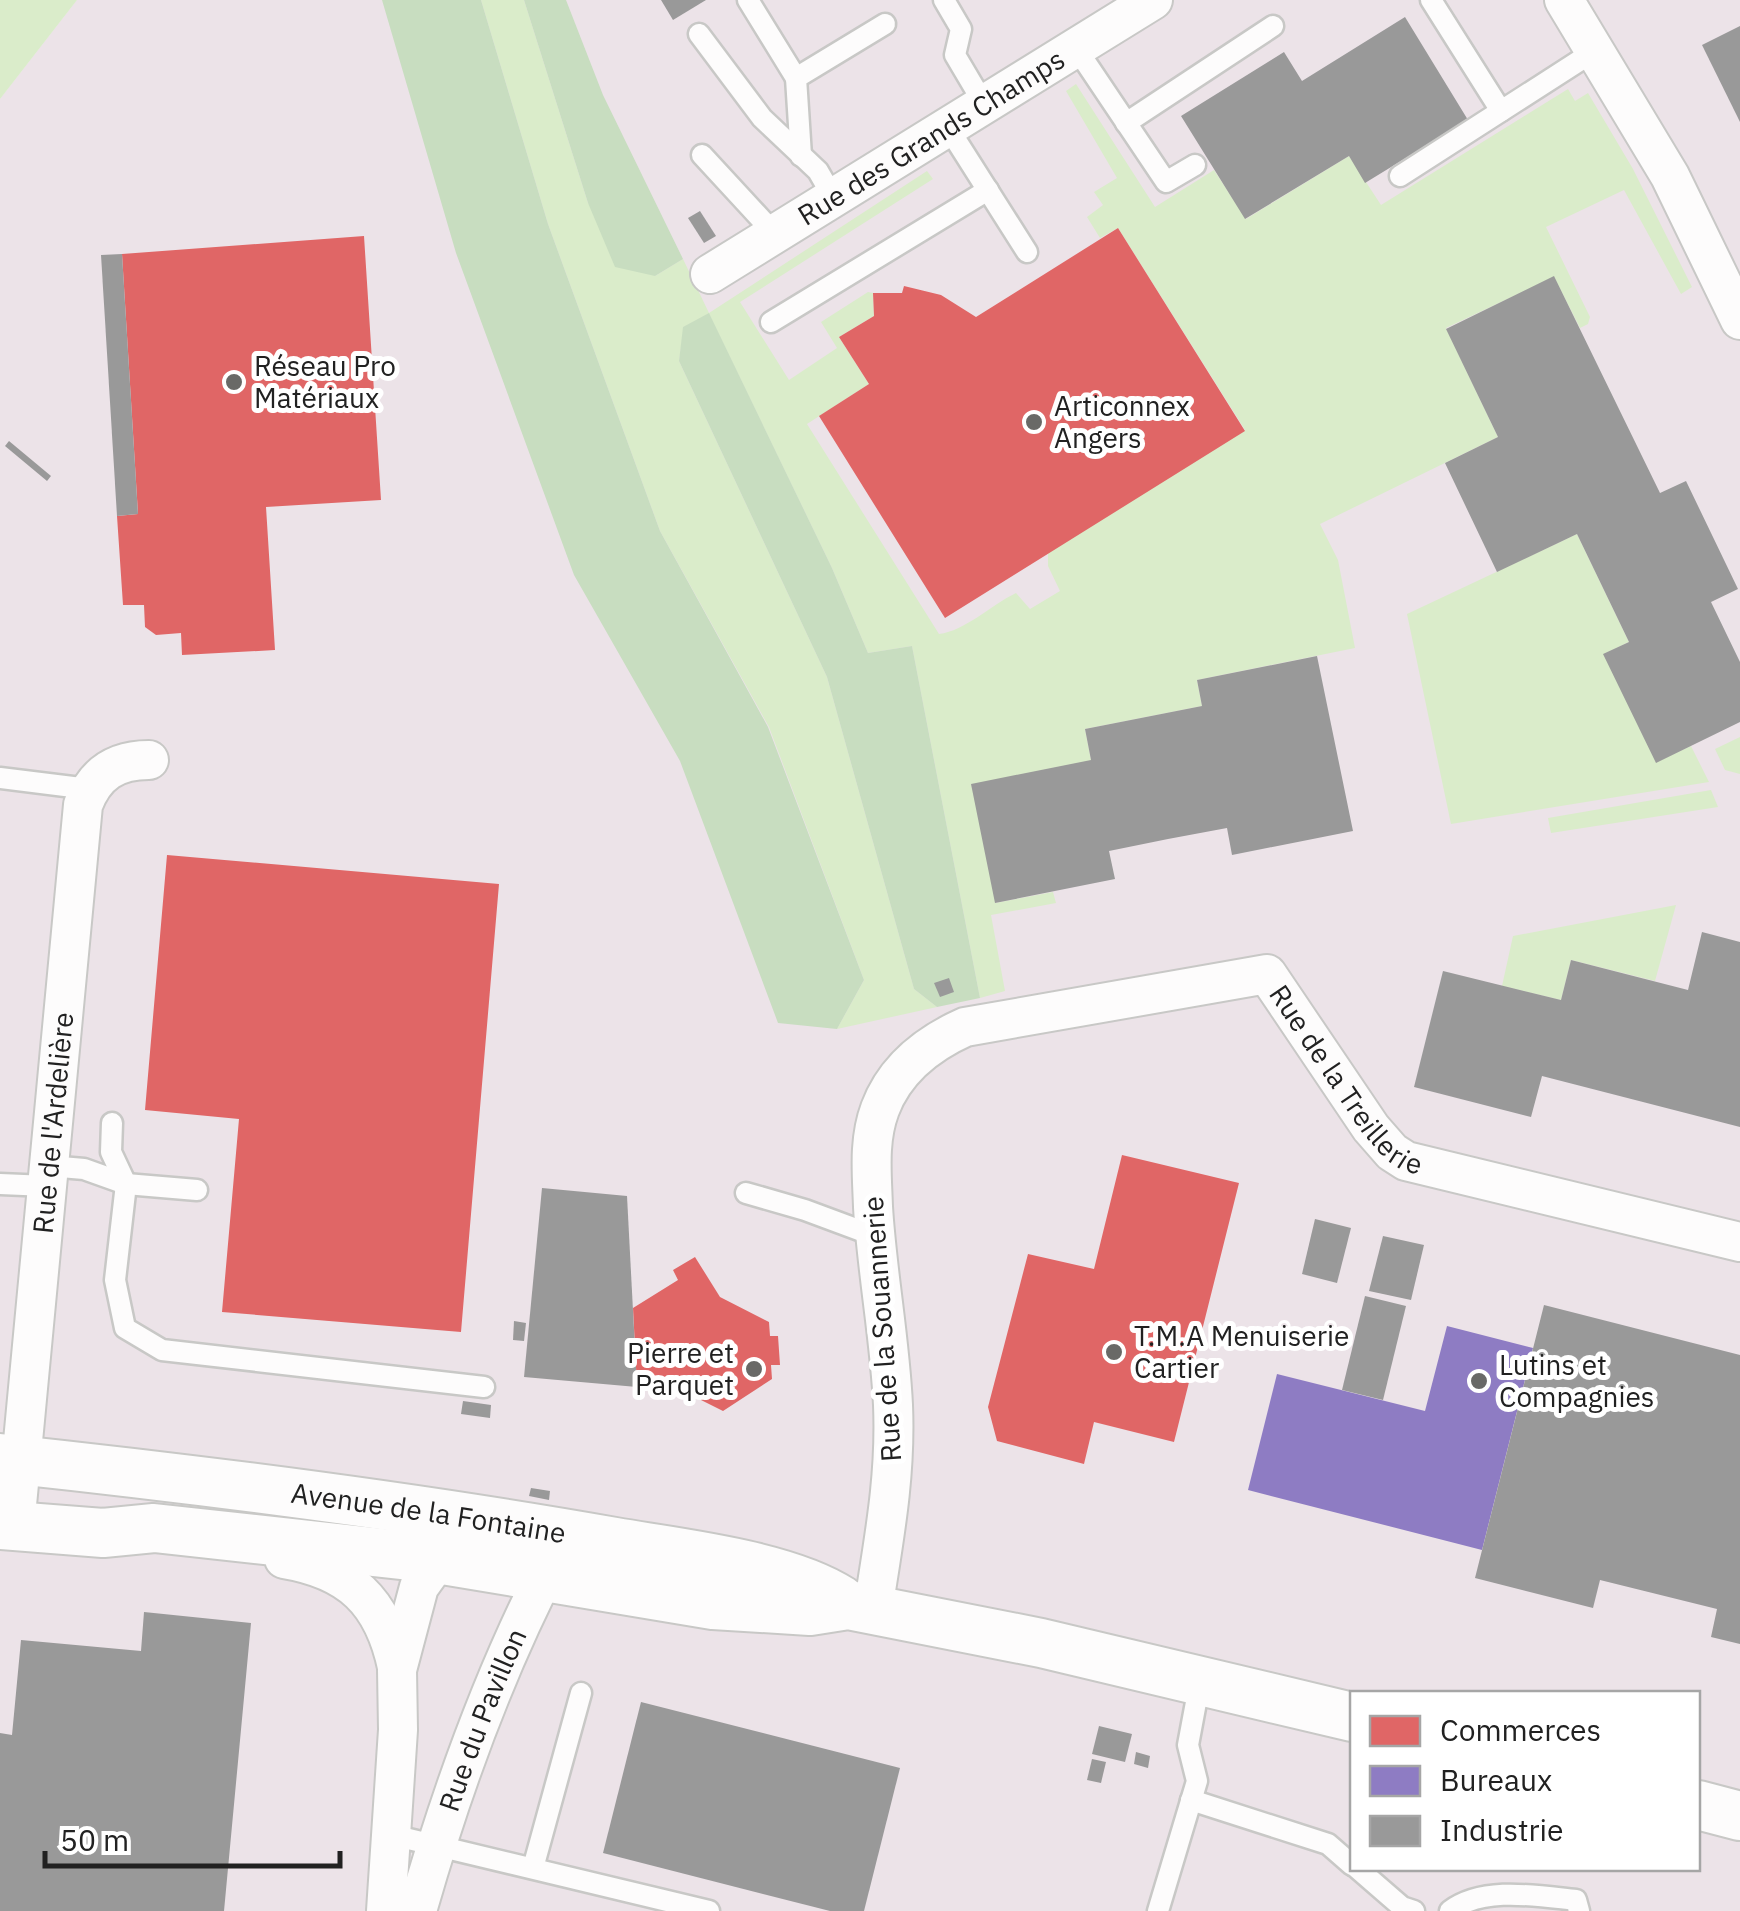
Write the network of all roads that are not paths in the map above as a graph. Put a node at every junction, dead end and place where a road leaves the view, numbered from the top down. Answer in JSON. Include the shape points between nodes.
{"nodes":[{"id":1,"x":748,"y":0,"type":"edge"},
{"id":2,"x":944,"y":0,"type":"edge"},
{"id":3,"x":1153,"y":0,"type":"edge"},
{"id":4,"x":1431,"y":0,"type":"edge"},
{"id":5,"x":1564,"y":0,"type":"edge"},
{"id":6,"x":885,"y":24,"type":"dead end"},
{"id":7,"x":1273,"y":26,"type":"dead end"},
{"id":8,"x":699,"y":34,"type":"dead end"},
{"id":9,"x":1076,"y":48,"type":"junction"},
{"id":10,"x":1596,"y":50,"type":"junction"},
{"id":11,"x":796,"y":78,"type":"junction"},
{"id":12,"x":984,"y":104,"type":"junction"},
{"id":13,"x":1501,"y":111,"type":"junction"},
{"id":14,"x":1126,"y":123,"type":"junction"},
{"id":15,"x":947,"y":126,"type":"junction"},
{"id":16,"x":702,"y":155,"type":"dead end"},
{"id":17,"x":801,"y":156,"type":"junction"},
{"id":18,"x":1194,"y":165,"type":"dead end"},
{"id":19,"x":1400,"y":176,"type":"dead end"},
{"id":20,"x":988,"y":190,"type":"junction"},
{"id":21,"x":833,"y":196,"type":"junction"},
{"id":22,"x":774,"y":233,"type":"junction"},
{"id":23,"x":1027,"y":252,"type":"dead end"},
{"id":24,"x":710,"y":274,"type":"dead end"},
{"id":25,"x":1740,"y":320,"type":"edge"},
{"id":26,"x":771,"y":322,"type":"dead end"},
{"id":27,"x":149,"y":760,"type":"dead end"},
{"id":28,"x":0,"y":778,"type":"edge"},
{"id":29,"x":88,"y":789,"type":"junction"},
{"id":30,"x":880,"y":1109,"type":"joint"},
{"id":31,"x":112,"y":1123,"type":"dead end"},
{"id":32,"x":48,"y":1176,"type":"junction"},
{"id":33,"x":0,"y":1184,"type":"edge"},
{"id":34,"x":126,"y":1184,"type":"junction"},
{"id":35,"x":198,"y":1190,"type":"dead end"},
{"id":36,"x":746,"y":1193,"type":"dead end"},
{"id":37,"x":875,"y":1236,"type":"junction"},
{"id":38,"x":1740,"y":1242,"type":"edge"},
{"id":39,"x":484,"y":1386,"type":"dead end"},
{"id":40,"x":10,"y":1459,"type":"edge"},
{"id":41,"x":476,"y":1519,"type":"junction"},
{"id":42,"x":7,"y":1526,"type":"edge"},
{"id":43,"x":103,"y":1533,"type":"junction"},
{"id":44,"x":566,"y":1534,"type":"junction"},
{"id":45,"x":436,"y":1560,"type":"junction"},
{"id":46,"x":544,"y":1576,"type":"junction"},
{"id":47,"x":860,"y":1607,"type":"junction"},
{"id":48,"x":398,"y":1670,"type":"junction"},
{"id":49,"x":1200,"y":1679,"type":"junction"},
{"id":50,"x":580,"y":1693,"type":"dead end"},
{"id":51,"x":1350,"y":1716,"type":"edge"},
{"id":52,"x":1191,"y":1800,"type":"junction"},
{"id":53,"x":1700,"y":1805,"type":"edge"},
{"id":54,"x":1740,"y":1816,"type":"edge"},
{"id":55,"x":392,"y":1835,"type":"junction"},
{"id":56,"x":436,"y":1843,"type":"junction"},
{"id":57,"x":1350,"y":1863,"type":"edge"},
{"id":58,"x":533,"y":1868,"type":"junction"},
{"id":59,"x":1360,"y":1871,"type":"edge"},
{"id":60,"x":397,"y":1910,"type":"edge"},
{"id":61,"x":709,"y":1911,"type":"edge"},
{"id":62,"x":1158,"y":1911,"type":"edge"},
{"id":63,"x":1414,"y":1911,"type":"edge"},
{"id":64,"x":1450,"y":1911,"type":"edge"},
{"id":65,"x":1578,"y":1911,"type":"edge"}],
"edges":[{"from":1,"to":11,"type":"lane"},
{"from":2,"to":12,"type":"lane","via":[[962,29],[954,55]]},
{"from":3,"to":9,"type":"street","name":"Rue des Grands Champs"},
{"from":4,"to":13,"type":"lane"},
{"from":5,"to":10,"type":"street"},
{"from":6,"to":11,"type":"lane"},
{"from":7,"to":14,"type":"lane"},
{"from":8,"to":17,"type":"lane","via":[[762,118]]},
{"from":9,"to":12,"type":"street","name":"Rue des Grands Champs"},
{"from":9,"to":14,"type":"lane"},
{"from":10,"to":13,"type":"lane"},
{"from":10,"to":25,"type":"street","via":[[1670,176]]},
{"from":11,"to":17,"type":"lane"},
{"from":12,"to":15,"type":"street","name":"Rue des Grands Champs"},
{"from":13,"to":19,"type":"lane"},
{"from":14,"to":18,"type":"lane","via":[[1166,182]]},
{"from":15,"to":20,"type":"lane"},
{"from":15,"to":21,"type":"street","name":"Rue des Grands Champs"},
{"from":16,"to":22,"type":"lane"},
{"from":17,"to":21,"type":"lane"},
{"from":20,"to":23,"type":"lane"},
{"from":20,"to":26,"type":"lane"},
{"from":21,"to":22,"type":"street","name":"Rue des Grands Champs"},
{"from":22,"to":24,"type":"street","name":"Rue des Grands Champs"},
{"from":27,"to":29,"type":"street","via":[[112,766]]},
{"from":28,"to":29,"type":"lane"},
{"from":29,"to":32,"type":"street","name":"Rue de l'Ardelière"},
{"from":30,"to":37,"type":"street","name":"Rue de la Souannerie","via":[[871,1151]]},
{"from":30,"to":38,"type":"street","name":"Rue de la Treillerie","via":[[918,1055],[965,1026],[1267,974],[1371,1128],[1406,1161]]},
{"from":31,"to":34,"type":"lane","via":[[111,1152]]},
{"from":32,"to":33,"type":"lane"},
{"from":32,"to":34,"type":"lane","via":[[84,1169]]},
{"from":32,"to":40,"type":"street","name":"Rue de l'Ardelière"},
{"from":34,"to":35,"type":"lane"},
{"from":34,"to":39,"type":"lane","via":[[114,1280],[125,1328],[162,1350]]},
{"from":36,"to":37,"type":"lane"},
{"from":37,"to":47,"type":"street","name":"Rue de la Souannerie","via":[[892,1404],[891,1502]]},
{"from":40,"to":41,"type":"street","name":"Avenue de la Fontaine"},
{"from":40,"to":42,"type":"street","name":"Rue de l'Ardelière"},
{"from":41,"to":44,"type":"street","name":"Avenue de la Fontaine"},
{"from":41,"to":45,"type":"street","name":"Rue du Pavillon"},
{"from":42,"to":43,"type":"street","name":"Avenue de la Fontaine"},
{"from":43,"to":45,"type":"street","name":"Avenue de la Fontaine","via":[[154,1528]]},
{"from":43,"to":48,"type":"street","name":"Rue du Pavillon","via":[[152,1546],[300,1561],[336,1574],[383,1624]]},
{"from":44,"to":46,"type":"street","name":"Rue du Pavillon"},
{"from":44,"to":47,"type":"street","name":"Avenue de la Fontaine","via":[[737,1565],[818,1586]]},
{"from":45,"to":46,"type":"street","name":"Avenue de la Fontaine"},
{"from":45,"to":48,"type":"street","name":"Rue du Pavillon","via":[[412,1606]]},
{"from":46,"to":47,"type":"street","name":"Avenue de la Fontaine","via":[[713,1605]]},
{"from":46,"to":56,"type":"street","name":"Rue du Pavillon","via":[[482,1713]]},
{"from":47,"to":49,"type":"street","name":"Avenue de la Fontaine"},
{"from":48,"to":55,"type":"street","name":"Rue du Pavillon"},
{"from":49,"to":51,"type":"street","name":"Avenue de la Fontaine"},
{"from":49,"to":52,"type":"lane","via":[[1188,1745],[1197,1780]]},
{"from":50,"to":58,"type":"lane"},
{"from":52,"to":57,"type":"lane","via":[[1328,1844]]},
{"from":52,"to":62,"type":"lane"},
{"from":53,"to":54,"type":"street"},
{"from":55,"to":56,"type":"lane"},
{"from":55,"to":60,"type":"street","name":"Rue du Pavillon"},
{"from":56,"to":58,"type":"lane"},
{"from":56,"to":60,"type":"street","name":"Rue du Pavillon"},
{"from":58,"to":61,"type":"lane"},
{"from":59,"to":63,"type":"lane"},
{"from":64,"to":65,"type":"lane","via":[[1464,1901],[1520,1894],[1576,1900]]}]}
